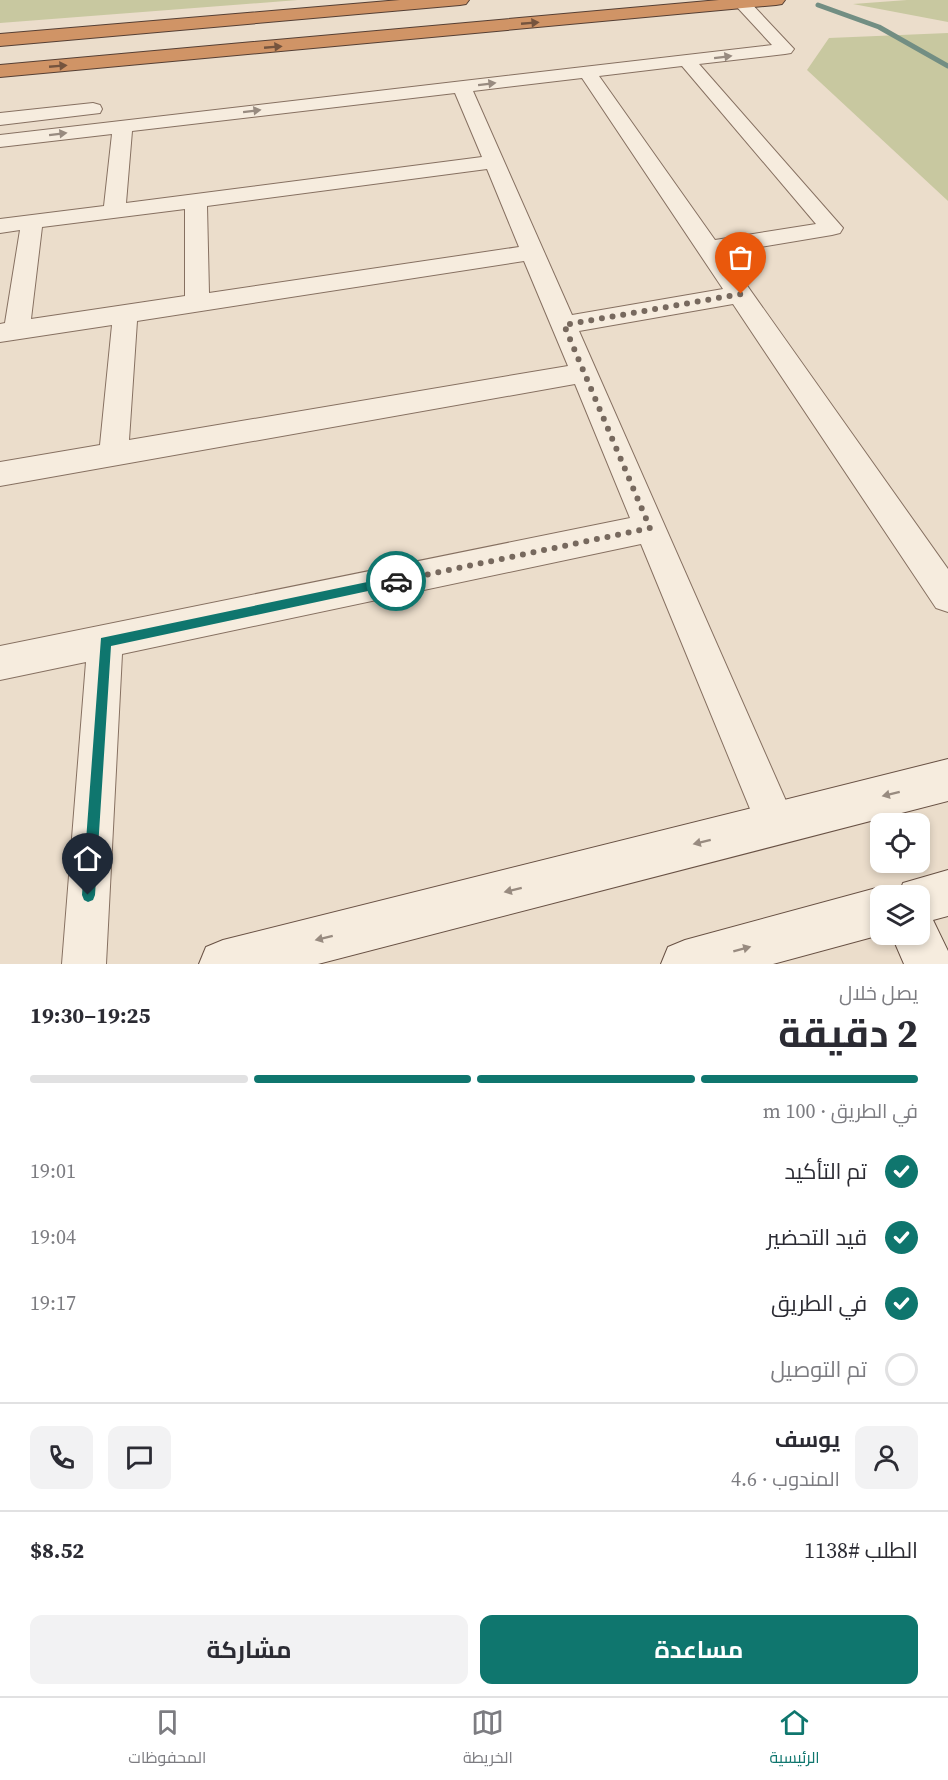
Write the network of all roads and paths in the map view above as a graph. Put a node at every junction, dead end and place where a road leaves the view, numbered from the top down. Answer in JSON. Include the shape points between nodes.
{"nodes":[{"id":1,"x":460,"y":0,"type":"edge"},
{"id":2,"x":776,"y":0,"type":"edge"},
{"id":3,"x":742,"y":3,"type":"junction"},
{"id":4,"x":770,"y":33,"type":"junction"},
{"id":5,"x":746,"y":36,"type":"dead end"},
{"id":6,"x":0,"y":38,"type":"edge"},
{"id":7,"x":687,"y":61,"type":"junction"},
{"id":8,"x":0,"y":71,"type":"edge"},
{"id":9,"x":587,"y":72,"type":"junction"},
{"id":10,"x":462,"y":87,"type":"junction"},
{"id":11,"x":107,"y":107,"type":"dead end"},
{"id":12,"x":0,"y":119,"type":"edge"},
{"id":13,"x":123,"y":126,"type":"junction"},
{"id":14,"x":0,"y":141,"type":"edge"},
{"id":15,"x":494,"y":162,"type":"junction"},
{"id":16,"x":196,"y":201,"type":"junction"},
{"id":17,"x":114,"y":211,"type":"junction"},
{"id":18,"x":32,"y":222,"type":"junction"},
{"id":19,"x":0,"y":226,"type":"edge"},
{"id":20,"x":710,"y":248,"type":"junction"},
{"id":21,"x":532,"y":252,"type":"junction"},
{"id":22,"x":741,"y":294,"type":"junction"},
{"id":23,"x":197,"y":303,"type":"junction"},
{"id":24,"x":125,"y":314,"type":"junction"},
{"id":25,"x":564,"y":325,"type":"junction"},
{"id":26,"x":9,"y":332,"type":"edge"},
{"id":27,"x":584,"y":373,"type":"junction"},
{"id":28,"x":114,"y":454,"type":"junction"},
{"id":29,"x":0,"y":474,"type":"edge"},
{"id":30,"x":650,"y":528,"type":"junction"},
{"id":31,"x":948,"y":597,"type":"edge"},
{"id":32,"x":105,"y":642,"type":"junction"},
{"id":33,"x":0,"y":663,"type":"edge"},
{"id":34,"x":948,"y":780,"type":"edge"},
{"id":35,"x":776,"y":824,"type":"junction"},
{"id":36,"x":948,"y":893,"type":"edge"},
{"id":37,"x":930,"y":898,"type":"edge"},
{"id":38,"x":870,"y":914,"type":"edge"},
{"id":39,"x":920,"y":945,"type":"edge"},
{"id":40,"x":84,"y":964,"type":"edge"},
{"id":41,"x":223,"y":964,"type":"edge"},
{"id":42,"x":685,"y":964,"type":"edge"},
{"id":43,"x":929,"y":964,"type":"edge"}],
"edges":[{"from":1,"to":6,"type":"highway"},
{"from":2,"to":3,"type":"highway"},
{"from":3,"to":4,"type":"street"},
{"from":8,"to":3,"type":"highway","one_way":true},
{"from":4,"to":5,"type":"street"},
{"from":7,"to":4,"type":"street","one_way":true,"via":[[785,49]]},
{"from":7,"to":9,"type":"street"},
{"from":7,"to":20,"type":"street","via":[[832,228]]},
{"from":10,"to":9,"type":"street","one_way":true},
{"from":9,"to":20,"type":"street"},
{"from":13,"to":10,"type":"street","one_way":true},
{"from":10,"to":15,"type":"street"},
{"from":11,"to":12,"type":"street"},
{"from":14,"to":13,"type":"street","one_way":true},
{"from":13,"to":17,"type":"street"},
{"from":15,"to":16,"type":"street"},
{"from":15,"to":21,"type":"street"},
{"from":16,"to":17,"type":"street"},
{"from":16,"to":23,"type":"street"},
{"from":17,"to":18,"type":"street"},
{"from":18,"to":19,"type":"street"},
{"from":18,"to":26,"type":"street"},
{"from":20,"to":22,"type":"street"},
{"from":21,"to":23,"type":"street"},
{"from":21,"to":25,"type":"street"},
{"from":22,"to":25,"type":"street"},
{"from":22,"to":31,"type":"street"},
{"from":23,"to":24,"type":"street"},
{"from":24,"to":26,"type":"street"},
{"from":24,"to":28,"type":"street"},
{"from":25,"to":27,"type":"street"},
{"from":27,"to":28,"type":"street"},
{"from":27,"to":30,"type":"street"},
{"from":28,"to":29,"type":"street"},
{"from":30,"to":32,"type":"street"},
{"from":30,"to":35,"type":"street"},
{"from":32,"to":33,"type":"street"},
{"from":32,"to":40,"type":"street"},
{"from":34,"to":35,"type":"main road","one_way":true},
{"from":35,"to":41,"type":"main road","one_way":true},
{"from":36,"to":37,"type":"main road"},
{"from":42,"to":38,"type":"main road","one_way":true},
{"from":39,"to":43,"type":"main road"}]}
